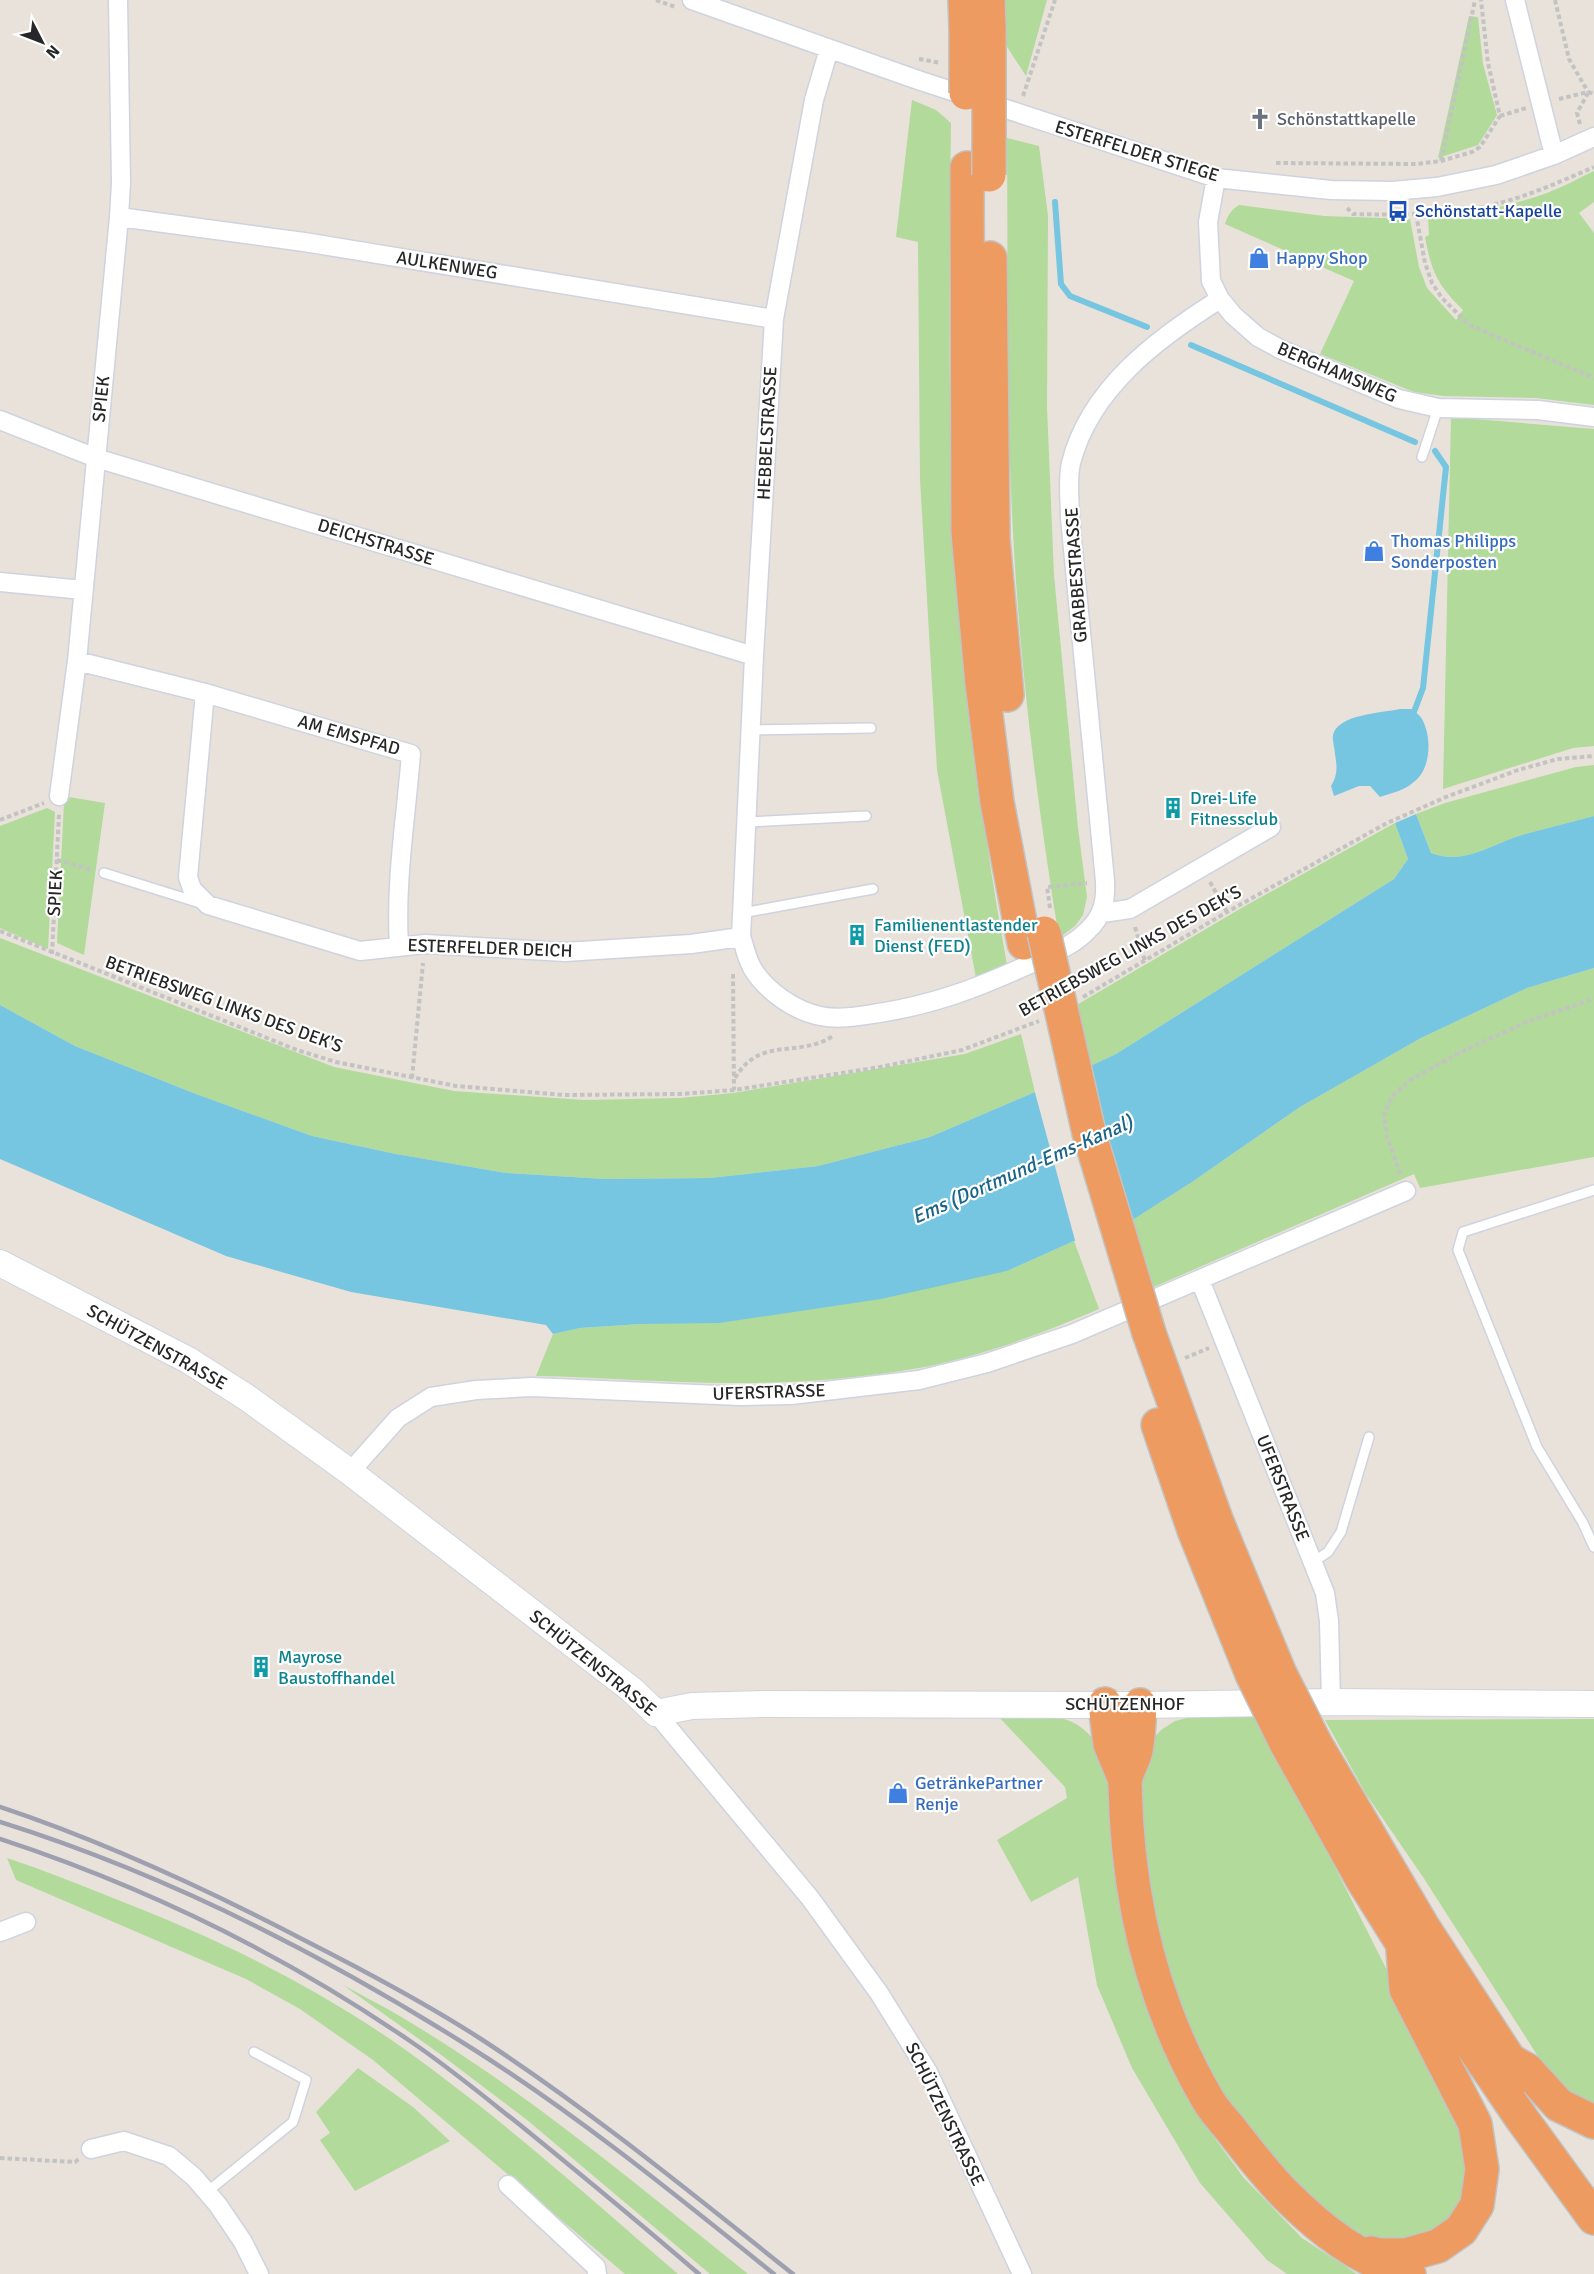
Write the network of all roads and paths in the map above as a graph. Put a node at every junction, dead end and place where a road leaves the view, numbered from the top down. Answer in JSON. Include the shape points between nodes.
{"nodes":[{"id":1,"x":118,"y":0,"type":"edge"},
{"id":2,"x":692,"y":0,"type":"edge"},
{"id":3,"x":1055,"y":0,"type":"edge"},
{"id":4,"x":1475,"y":0,"type":"edge"},
{"id":5,"x":1481,"y":0,"type":"edge"},
{"id":6,"x":1515,"y":0,"type":"edge"},
{"id":7,"x":1555,"y":0,"type":"edge"},
{"id":8,"x":977,"y":15,"type":"edge"},
{"id":9,"x":829,"y":49,"type":"junction"},
{"id":10,"x":918,"y":59,"type":"dead end"},
{"id":11,"x":951,"y":65,"type":"dead end"},
{"id":12,"x":1014,"y":89,"type":"dead end"},
{"id":13,"x":1594,"y":94,"type":"edge"},
{"id":14,"x":1023,"y":96,"type":"junction"},
{"id":15,"x":1033,"y":100,"type":"dead end"},
{"id":16,"x":1018,"y":113,"type":"junction"},
{"id":17,"x":1594,"y":137,"type":"edge"},
{"id":18,"x":1554,"y":155,"type":"junction"},
{"id":19,"x":1441,"y":161,"type":"junction"},
{"id":20,"x":1270,"y":164,"type":"dead end"},
{"id":21,"x":1594,"y":167,"type":"edge"},
{"id":22,"x":1216,"y":178,"type":"junction"},
{"id":23,"x":1353,"y":214,"type":"dead end"},
{"id":24,"x":1416,"y":214,"type":"junction"},
{"id":25,"x":119,"y":217,"type":"junction"},
{"id":26,"x":1220,"y":299,"type":"junction"},
{"id":27,"x":774,"y":319,"type":"junction"},
{"id":28,"x":1594,"y":378,"type":"edge"},
{"id":29,"x":1438,"y":408,"type":"junction"},
{"id":30,"x":1594,"y":417,"type":"edge"},
{"id":31,"x":0,"y":420,"type":"edge"},
{"id":32,"x":1422,"y":457,"type":"dead end"},
{"id":33,"x":96,"y":458,"type":"junction"},
{"id":34,"x":0,"y":582,"type":"edge"},
{"id":35,"x":83,"y":590,"type":"junction"},
{"id":36,"x":754,"y":656,"type":"junction"},
{"id":37,"x":76,"y":661,"type":"junction"},
{"id":38,"x":205,"y":693,"type":"junction"},
{"id":39,"x":871,"y":728,"type":"dead end"},
{"id":40,"x":751,"y":730,"type":"junction"},
{"id":41,"x":1594,"y":756,"type":"edge"},
{"id":42,"x":59,"y":796,"type":"junction"},
{"id":43,"x":866,"y":816,"type":"dead end"},
{"id":44,"x":0,"y":820,"type":"edge"},
{"id":45,"x":747,"y":822,"type":"junction"},
{"id":46,"x":1271,"y":827,"type":"dead end"},
{"id":47,"x":57,"y":860,"type":"junction"},
{"id":48,"x":104,"y":873,"type":"joint"},
{"id":49,"x":1095,"y":882,"type":"dead end"},
{"id":50,"x":1047,"y":887,"type":"dead end"},
{"id":51,"x":873,"y":889,"type":"dead end"},
{"id":52,"x":1219,"y":899,"type":"dead end"},
{"id":53,"x":208,"y":905,"type":"junction"},
{"id":54,"x":1130,"y":909,"type":"junction"},
{"id":55,"x":1227,"y":912,"type":"junction"},
{"id":56,"x":742,"y":913,"type":"junction"},
{"id":57,"x":1101,"y":913,"type":"junction"},
{"id":58,"x":0,"y":931,"type":"edge"},
{"id":59,"x":737,"y":938,"type":"junction"},
{"id":60,"x":425,"y":944,"type":"junction"},
{"id":61,"x":399,"y":945,"type":"junction"},
{"id":62,"x":52,"y":954,"type":"junction"},
{"id":63,"x":1145,"y":960,"type":"junction"},
{"id":64,"x":1082,"y":998,"type":"dead end"},
{"id":65,"x":1594,"y":999,"type":"edge"},
{"id":66,"x":850,"y":1018,"type":"junction"},
{"id":67,"x":1044,"y":1018,"type":"dead end"},
{"id":68,"x":412,"y":1078,"type":"junction"},
{"id":69,"x":734,"y":1080,"type":"junction"},
{"id":70,"x":734,"y":1090,"type":"junction"},
{"id":71,"x":1594,"y":1190,"type":"edge"},
{"id":72,"x":1406,"y":1191,"type":"joint"},
{"id":73,"x":0,"y":1263,"type":"edge"},
{"id":74,"x":1200,"y":1280,"type":"junction"},
{"id":75,"x":1224,"y":1342,"type":"junction"},
{"id":76,"x":1183,"y":1359,"type":"dead end"},
{"id":77,"x":1369,"y":1437,"type":"dead end"},
{"id":78,"x":350,"y":1472,"type":"junction"},
{"id":79,"x":1588,"y":1521,"type":"edge"},
{"id":80,"x":1594,"y":1547,"type":"edge"},
{"id":81,"x":1313,"y":1562,"type":"junction"},
{"id":82,"x":1331,"y":1702,"type":"junction"},
{"id":83,"x":1105,"y":1704,"type":"junction"},
{"id":84,"x":1594,"y":1704,"type":"edge"},
{"id":85,"x":1140,"y":1705,"type":"junction"},
{"id":86,"x":656,"y":1713,"type":"junction"},
{"id":87,"x":1300,"y":1743,"type":"junction"},
{"id":88,"x":1125,"y":1780,"type":"junction"},
{"id":89,"x":26,"y":1922,"type":"dead end"},
{"id":90,"x":0,"y":1932,"type":"edge"},
{"id":91,"x":1402,"y":1943,"type":"junction"},
{"id":92,"x":254,"y":2052,"type":"dead end"},
{"id":93,"x":1511,"y":2061,"type":"junction"},
{"id":94,"x":1594,"y":2122,"type":"edge"},
{"id":95,"x":91,"y":2149,"type":"joint"},
{"id":96,"x":0,"y":2158,"type":"edge"},
{"id":97,"x":1594,"y":2180,"type":"edge"},
{"id":98,"x":508,"y":2185,"type":"dead end"},
{"id":99,"x":207,"y":2192,"type":"junction"},
{"id":100,"x":1594,"y":2218,"type":"edge"},
{"id":101,"x":1344,"y":2245,"type":"junction"},
{"id":102,"x":259,"y":2274,"type":"edge"},
{"id":103,"x":597,"y":2274,"type":"edge"},
{"id":104,"x":1022,"y":2274,"type":"edge"},
{"id":105,"x":1410,"y":2274,"type":"edge"}],
"edges":[{"from":1,"to":25,"type":"street","name":"SPIEK"},
{"from":2,"to":9,"type":"street","name":"ESTERFELDER STIEGE"},
{"from":3,"to":14,"type":"path"},
{"from":4,"to":19,"type":"path"},
{"from":5,"to":19,"type":"path","via":[[1488,63],[1500,116],[1480,147]]},
{"from":6,"to":18,"type":"street"},
{"from":7,"to":13,"type":"path","via":[[1569,59],[1588,92]]},
{"from":8,"to":87,"type":"highway","bridge":true,"via":[[978,171],[968,532],[997,802],[1034,938],[1068,1137],[1098,1244],[1139,1337],[1194,1530]]},
{"from":9,"to":16,"type":"street","name":"ESTERFELDER STIEGE"},
{"from":9,"to":27,"type":"street","name":"HEBBELSTRASSE","via":[[814,100]]},
{"from":10,"to":11,"type":"path"},
{"from":12,"to":14,"type":"path"},
{"from":14,"to":15,"type":"path"},
{"from":14,"to":16,"type":"path"},
{"from":16,"to":22,"type":"street","name":"ESTERFELDER STIEGE"},
{"from":17,"to":18,"type":"street","name":"ESTERFELDER STIEGE"},
{"from":18,"to":22,"type":"street","name":"ESTERFELDER STIEGE","via":[[1497,175],[1392,191],[1331,190]]},
{"from":19,"to":20,"type":"path"},
{"from":21,"to":24,"type":"path","via":[[1546,189],[1505,201],[1474,209]]},
{"from":22,"to":26,"type":"street","name":"BERGHAMSWEG","via":[[1208,222],[1209,260],[1211,281]]},
{"from":23,"to":24,"type":"path"},
{"from":24,"to":28,"type":"path","via":[[1432,283],[1469,325]]},
{"from":25,"to":27,"type":"street","name":"AULKENWEG","via":[[315,244]]},
{"from":25,"to":33,"type":"street","name":"SPIEK"},
{"from":26,"to":29,"type":"street","name":"BERGHAMSWEG","via":[[1258,337],[1282,350],[1399,399]]},
{"from":26,"to":57,"type":"street","name":"GRABBESTRASSE","via":[[1183,322],[1114,382],[1083,426],[1070,465],[1070,518],[1105,881]]},
{"from":27,"to":36,"type":"street","name":"HEBBELSTRASSE"},
{"from":29,"to":30,"type":"street","name":"BERGHAMSWEG","via":[[1538,410]]},
{"from":29,"to":32,"type":"lane"},
{"from":31,"to":33,"type":"street","name":"DEICHSTRASSE"},
{"from":33,"to":35,"type":"street","name":"SPIEK"},
{"from":33,"to":36,"type":"street","name":"DEICHSTRASSE"},
{"from":34,"to":35,"type":"street"},
{"from":35,"to":37,"type":"street","name":"SPIEK"},
{"from":36,"to":40,"type":"street","name":"HEBBELSTRASSE"},
{"from":37,"to":38,"type":"street","name":"AM EMSPFAD"},
{"from":37,"to":42,"type":"street","name":"SPIEK"},
{"from":38,"to":53,"type":"street","via":[[188,877],[192,889]]},
{"from":38,"to":61,"type":"street","name":"AM EMSPFAD","via":[[411,754],[397,920]]},
{"from":39,"to":40,"type":"lane"},
{"from":40,"to":45,"type":"street","name":"HEBBELSTRASSE"},
{"from":41,"to":55,"type":"path","name":"BETRIEBSWEG LINKS DES DEK'S","via":[[1558,759],[1446,796],[1352,842]]},
{"from":42,"to":44,"type":"path"},
{"from":42,"to":47,"type":"path","name":"SPIEK"},
{"from":43,"to":45,"type":"lane"},
{"from":45,"to":56,"type":"street","name":"HEBBELSTRASSE"},
{"from":46,"to":54,"type":"street"},
{"from":47,"to":48,"type":"path"},
{"from":47,"to":62,"type":"path","name":"SPIEK"},
{"from":48,"to":53,"type":"lane"},
{"from":49,"to":50,"type":"path"},
{"from":51,"to":56,"type":"lane"},
{"from":52,"to":55,"type":"path"},
{"from":53,"to":61,"type":"street","name":"ESTERFELDER DEICH","via":[[360,951]]},
{"from":54,"to":57,"type":"street"},
{"from":54,"to":63,"type":"path"},
{"from":55,"to":63,"type":"path","name":"BETRIEBSWEG LINKS DES DEK'S"},
{"from":56,"to":59,"type":"street","name":"HEBBELSTRASSE"},
{"from":57,"to":66,"type":"street","via":[[1072,944],[978,988],[918,1007]]},
{"from":58,"to":62,"type":"path","name":"BETRIEBSWEG LINKS DES DEK'S"},
{"from":59,"to":60,"type":"street","name":"ESTERFELDER DEICH","via":[[565,952]]},
{"from":59,"to":66,"type":"street","via":[[767,987],[791,1004],[820,1016]]},
{"from":59,"to":69,"type":"path"},
{"from":60,"to":61,"type":"street","name":"ESTERFELDER DEICH"},
{"from":60,"to":68,"type":"path"},
{"from":62,"to":68,"type":"path","name":"BETRIEBSWEG LINKS DES DEK'S","via":[[297,1050]]},
{"from":63,"to":64,"type":"path","name":"BETRIEBSWEG LINKS DES DEK'S"},
{"from":65,"to":72,"type":"path","via":[[1532,1020],[1461,1052],[1410,1080],[1392,1096],[1384,1115],[1387,1136]]},
{"from":66,"to":69,"type":"path","via":[[839,1032],[822,1043],[760,1053]]},
{"from":67,"to":70,"type":"path","name":"BETRIEBSWEG LINKS DES DEK'S","via":[[962,1050]]},
{"from":68,"to":70,"type":"path","name":"BETRIEBSWEG LINKS DES DEK'S","via":[[456,1086],[564,1095]]},
{"from":69,"to":70,"type":"path"},
{"from":71,"to":79,"type":"lane","via":[[1463,1232],[1458,1250],[1537,1447]]},
{"from":72,"to":74,"type":"street","name":"UFERSTRASSE"},
{"from":73,"to":78,"type":"street","name":"SCHÜTZENSTRASSE","via":[[188,1360]]},
{"from":74,"to":75,"type":"street","name":"UFERSTRASSE"},
{"from":74,"to":78,"type":"street","name":"UFERSTRASSE","via":[[1049,1343],[919,1380],[791,1395],[532,1387],[431,1397],[398,1418]]},
{"from":75,"to":76,"type":"path"},
{"from":75,"to":81,"type":"street","name":"UFERSTRASSE"},
{"from":77,"to":81,"type":"lane","via":[[1341,1532],[1328,1552]]},
{"from":78,"to":86,"type":"street","name":"SCHÜTZENSTRASSE","via":[[632,1690]]},
{"from":79,"to":80,"type":"lane"},
{"from":81,"to":82,"type":"street","name":"UFERSTRASSE","via":[[1325,1593],[1329,1621]]},
{"from":82,"to":84,"type":"street","name":"SCHÜTZENHOF"},
{"from":82,"to":85,"type":"street","name":"SCHÜTZENHOF"},
{"from":83,"to":85,"type":"street","name":"SCHÜTZENHOF"},
{"from":83,"to":86,"type":"street","name":"SCHÜTZENHOF","via":[[764,1704],[692,1706]]},
{"from":83,"to":88,"type":"highway","via":[[1110,1744]]},
{"from":85,"to":88,"type":"highway","via":[[1136,1750]]},
{"from":86,"to":104,"type":"street","name":"SCHÜTZENSTRASSE","via":[[810,1898],[879,1992],[928,2072]]},
{"from":87,"to":91,"type":"highway","via":[[1362,1879]]},
{"from":87,"to":93,"type":"highway"},
{"from":88,"to":101,"type":"highway","via":[[1128,1845],[1139,1921],[1161,2004],[1178,2041],[1209,2102],[1271,2180],[1310,2219]]},
{"from":89,"to":90,"type":"street"},
{"from":91,"to":100,"type":"highway"},
{"from":91,"to":101,"type":"highway","via":[[1406,1989],[1475,2124],[1482,2169],[1477,2205],[1461,2230],[1438,2246],[1406,2255],[1379,2255]]},
{"from":92,"to":99,"type":"lane","via":[[306,2080],[293,2122]]},
{"from":93,"to":94,"type":"highway","via":[[1527,2070],[1559,2104]]},
{"from":93,"to":97,"type":"highway"},
{"from":95,"to":96,"type":"path","via":[[75,2162]]},
{"from":95,"to":99,"type":"street","via":[[124,2141],[169,2156]]},
{"from":98,"to":103,"type":"street","via":[[596,2267]]},
{"from":99,"to":102,"type":"street","via":[[243,2242]]},
{"from":101,"to":105,"type":"highway","via":[[1388,2268]]}]}
